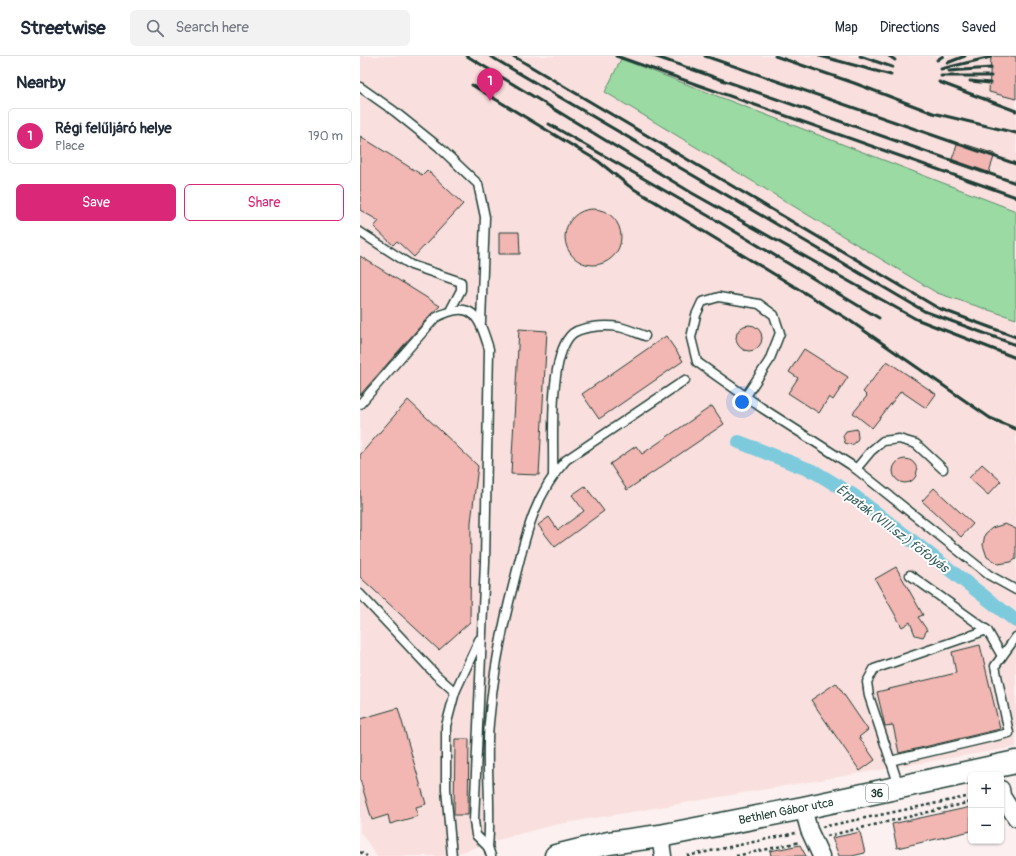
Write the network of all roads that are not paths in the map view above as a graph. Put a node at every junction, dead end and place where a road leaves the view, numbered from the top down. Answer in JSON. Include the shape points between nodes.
{"nodes":[{"id":1,"x":360,"y":87,"type":"edge"},
{"id":2,"x":360,"y":232,"type":"edge"},
{"id":3,"x":451,"y":309,"type":"junction"},
{"id":4,"x":481,"y":322,"type":"junction"},
{"id":5,"x":645,"y":336,"type":"dead end"},
{"id":6,"x":685,"y":380,"type":"dead end"},
{"id":7,"x":746,"y":396,"type":"junction"},
{"id":8,"x":360,"y":404,"type":"edge"},
{"id":9,"x":856,"y":469,"type":"junction"},
{"id":10,"x":943,"y":469,"type":"dead end"},
{"id":11,"x":553,"y":474,"type":"junction"},
{"id":12,"x":910,"y":575,"type":"dead end"},
{"id":13,"x":1016,"y":590,"type":"edge"},
{"id":14,"x":360,"y":594,"type":"edge"},
{"id":15,"x":987,"y":630,"type":"junction"},
{"id":16,"x":482,"y":636,"type":"junction"},
{"id":17,"x":1016,"y":637,"type":"edge"},
{"id":18,"x":1002,"y":656,"type":"junction"},
{"id":19,"x":455,"y":692,"type":"junction"},
{"id":20,"x":890,"y":761,"type":"junction"},
{"id":21,"x":1003,"y":768,"type":"edge"},
{"id":22,"x":900,"y":788,"type":"junction"},
{"id":23,"x":1004,"y":799,"type":"edge"},
{"id":24,"x":803,"y":808,"type":"junction"},
{"id":25,"x":1016,"y":816,"type":"edge"},
{"id":26,"x":662,"y":846,"type":"edge"},
{"id":27,"x":488,"y":847,"type":"junction"},
{"id":28,"x":452,"y":856,"type":"edge"},
{"id":29,"x":491,"y":856,"type":"edge"},
{"id":30,"x":556,"y":856,"type":"edge"},
{"id":31,"x":822,"y":856,"type":"edge"}],
"edges":[{"from":1,"to":4,"type":"lane","via":[[440,147],[478,184],[485,217]]},
{"from":2,"to":3,"type":"lane","via":[[411,265],[461,282],[461,290]]},
{"from":3,"to":4,"type":"lane","via":[[469,311]]},
{"from":3,"to":8,"type":"lane","via":[[435,318]]},
{"from":4,"to":16,"type":"lane","via":[[489,349]]},
{"from":5,"to":11,"type":"lane","via":[[619,327],[585,327],[570,336],[559,357],[555,385]]},
{"from":6,"to":11,"type":"lane","via":[[566,460]]},
{"from":7,"to":7,"type":"lane","via":[[697,362],[691,338],[702,302],[720,297],[759,304],[774,315],[780,333],[769,361]]},
{"from":7,"to":9,"type":"lane"},
{"from":9,"to":10,"type":"lane","via":[[871,450],[883,441],[899,439],[916,444]]},
{"from":9,"to":13,"type":"lane","via":[[989,575]]},
{"from":11,"to":27,"type":"lane","via":[[528,526],[504,623],[489,723]]},
{"from":12,"to":15,"type":"lane"},
{"from":14,"to":19,"type":"lane"},
{"from":15,"to":18,"type":"lane"},
{"from":15,"to":20,"type":"lane","via":[[874,670],[867,682],[868,696]]},
{"from":16,"to":19,"type":"lane"},
{"from":16,"to":27,"type":"lane","via":[[474,821],[476,835]]},
{"from":17,"to":18,"type":"lane"},
{"from":18,"to":20,"type":"lane","via":[[995,666],[1009,733]]},
{"from":19,"to":28,"type":"lane","via":[[446,726],[446,789]]},
{"from":20,"to":22,"type":"lane"},
{"from":21,"to":22,"type":"main road","name":"Bethlen Gábor utca","number":"36"},
{"from":22,"to":24,"type":"main road","name":"Bethlen Gábor utca","number":"36"},
{"from":23,"to":25,"type":"street"},
{"from":24,"to":26,"type":"main road","name":"Bethlen Gábor utca","number":"36"},
{"from":24,"to":31,"type":"street","via":[[811,834]]},
{"from":26,"to":30,"type":"main road","name":"Bethlen Gábor utca","number":"36","via":[[609,843]]},
{"from":27,"to":29,"type":"lane"}]}
